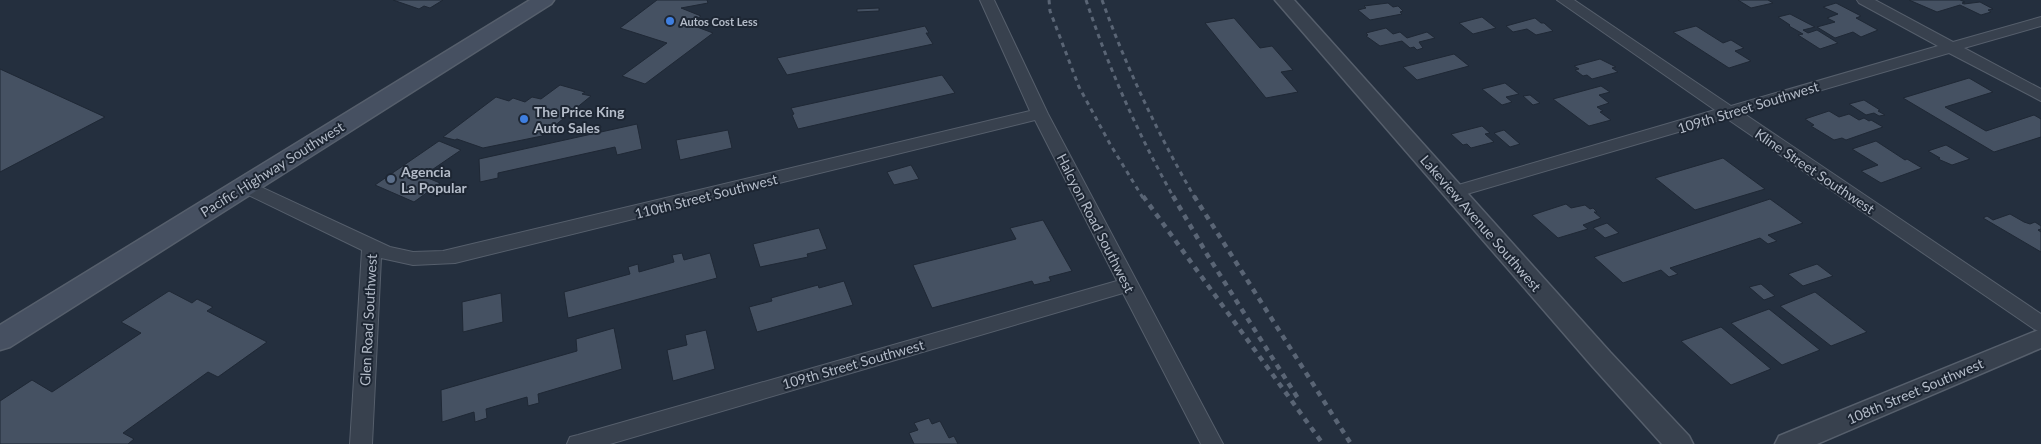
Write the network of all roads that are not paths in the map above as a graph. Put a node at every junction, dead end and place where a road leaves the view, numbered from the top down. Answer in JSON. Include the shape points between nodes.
{"nodes":[{"id":1,"x":544,"y":0,"type":"edge"},
{"id":2,"x":987,"y":0,"type":"edge"},
{"id":3,"x":1284,"y":0,"type":"edge"},
{"id":4,"x":1564,"y":0,"type":"edge"},
{"id":5,"x":1864,"y":0,"type":"edge"},
{"id":6,"x":2041,"y":21,"type":"edge"},
{"id":7,"x":1950,"y":47,"type":"junction"},
{"id":8,"x":2041,"y":96,"type":"edge"},
{"id":9,"x":1730,"y":113,"type":"junction"},
{"id":10,"x":1040,"y":114,"type":"junction"},
{"id":11,"x":244,"y":186,"type":"junction"},
{"id":12,"x":1454,"y":192,"type":"junction"},
{"id":13,"x":372,"y":246,"type":"junction"},
{"id":14,"x":1128,"y":285,"type":"junction"},
{"id":15,"x":2041,"y":324,"type":"edge"},
{"id":16,"x":2041,"y":338,"type":"edge"},
{"id":17,"x":0,"y":339,"type":"edge"},
{"id":18,"x":361,"y":444,"type":"edge"},
{"id":19,"x":578,"y":444,"type":"edge"},
{"id":20,"x":1212,"y":444,"type":"edge"},
{"id":21,"x":1679,"y":444,"type":"edge"},
{"id":22,"x":1789,"y":444,"type":"edge"}],
"edges":[{"from":1,"to":11,"type":"main road","name":"Pacific Highway Southwest"},
{"from":2,"to":10,"type":"street","name":"Halcyon Road Southwest"},
{"from":3,"to":12,"type":"street","name":"Lakeview Avenue Southwest"},
{"from":4,"to":9,"type":"street","name":"Kline Street Southwest"},
{"from":5,"to":7,"type":"street"},
{"from":6,"to":7,"type":"street","name":"109th Street Southwest"},
{"from":7,"to":8,"type":"street"},
{"from":7,"to":9,"type":"street","name":"109th Street Southwest"},
{"from":9,"to":12,"type":"street","name":"109th Street Southwest"},
{"from":9,"to":15,"type":"street","name":"Kline Street Southwest"},
{"from":10,"to":13,"type":"street","name":"110th Street Southwest","via":[[455,256],[411,260]]},
{"from":10,"to":14,"type":"street","name":"Halcyon Road Southwest"},
{"from":11,"to":13,"type":"street","name":"Glen Road Southwest"},
{"from":11,"to":17,"type":"main road","name":"Pacific Highway Southwest"},
{"from":12,"to":21,"type":"street","name":"Lakeview Avenue Southwest"},
{"from":13,"to":18,"type":"street","name":"Glen Road Southwest"},
{"from":14,"to":19,"type":"street","name":"109th Street Southwest"},
{"from":14,"to":20,"type":"street","name":"Halcyon Road Southwest"},
{"from":16,"to":22,"type":"street","name":"108th Street Southwest"}]}
